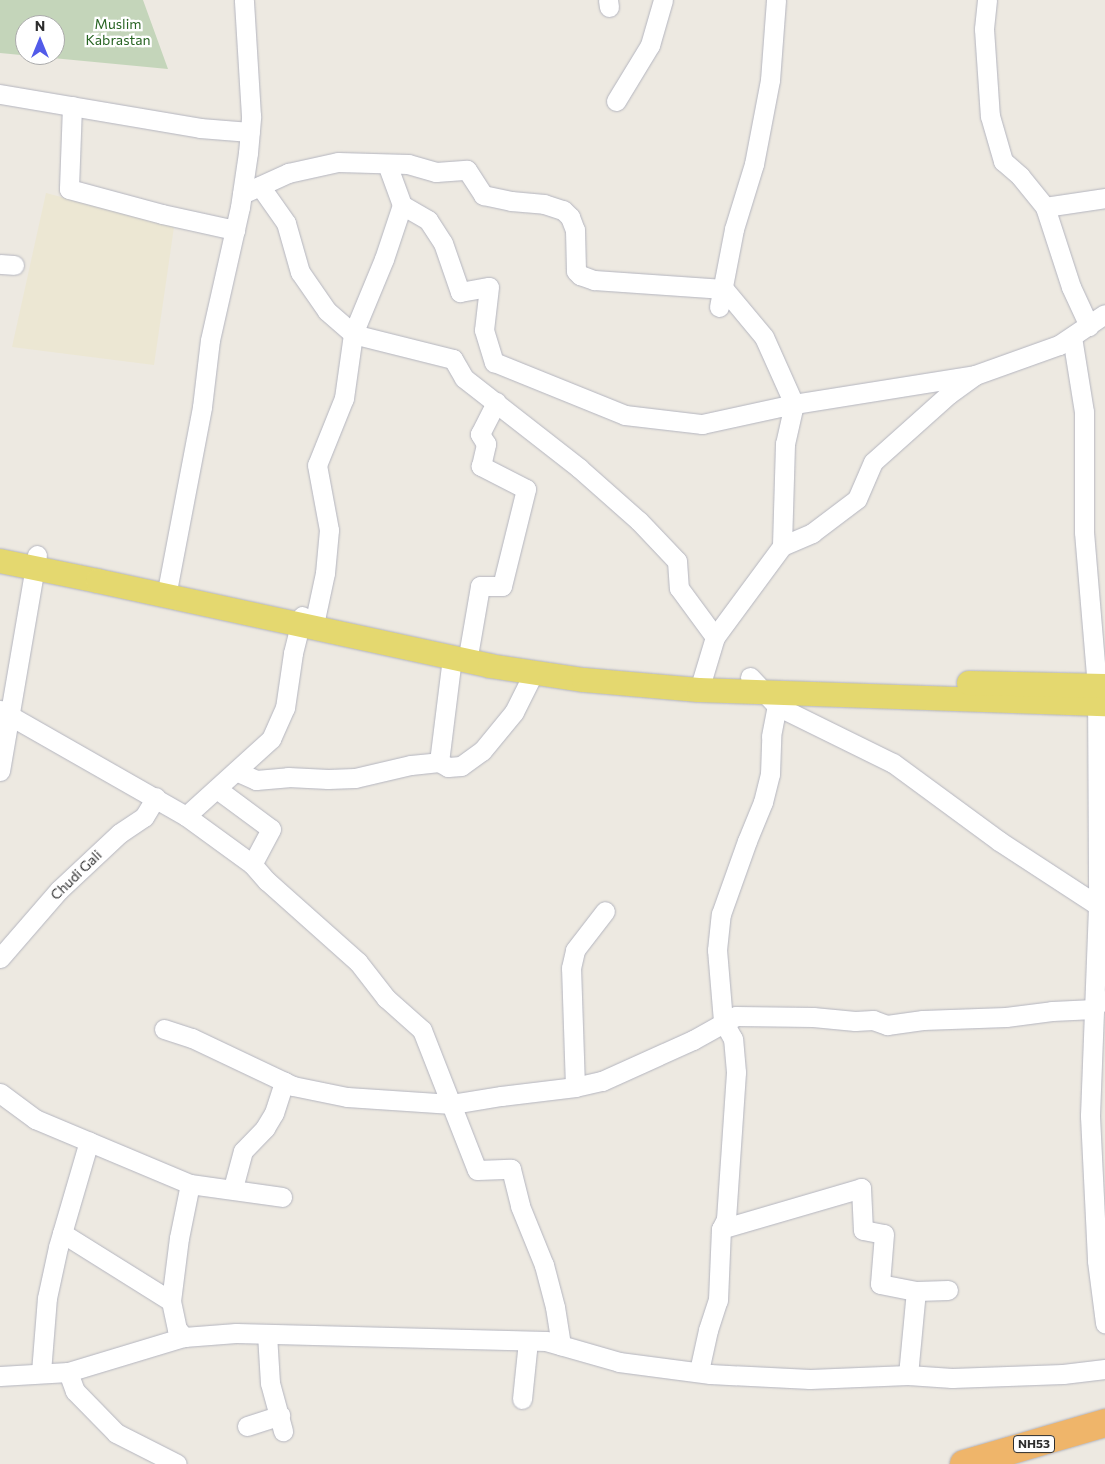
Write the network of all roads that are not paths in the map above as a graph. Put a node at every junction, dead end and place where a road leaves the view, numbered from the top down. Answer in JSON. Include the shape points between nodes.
{"nodes":[{"id":1,"x":244,"y":0,"type":"edge"},
{"id":2,"x":663,"y":0,"type":"edge"},
{"id":3,"x":776,"y":0,"type":"edge"},
{"id":4,"x":987,"y":0,"type":"edge"},
{"id":5,"x":0,"y":94,"type":"edge"},
{"id":6,"x":616,"y":101,"type":"dead end"},
{"id":7,"x":72,"y":106,"type":"junction"},
{"id":8,"x":250,"y":132,"type":"junction"},
{"id":9,"x":387,"y":164,"type":"junction"},
{"id":10,"x":260,"y":186,"type":"junction"},
{"id":11,"x":242,"y":194,"type":"junction"},
{"id":12,"x":1105,"y":198,"type":"edge"},
{"id":13,"x":402,"y":205,"type":"junction"},
{"id":14,"x":1045,"y":207,"type":"junction"},
{"id":15,"x":235,"y":230,"type":"junction"},
{"id":16,"x":724,"y":289,"type":"junction"},
{"id":17,"x":720,"y":307,"type":"dead end"},
{"id":18,"x":1105,"y":314,"type":"edge"},
{"id":19,"x":1089,"y":326,"type":"junction"},
{"id":20,"x":352,"y":334,"type":"junction"},
{"id":21,"x":1072,"y":336,"type":"junction"},
{"id":22,"x":975,"y":375,"type":"junction"},
{"id":23,"x":496,"y":402,"type":"junction"},
{"id":24,"x":794,"y":404,"type":"junction"},
{"id":25,"x":782,"y":546,"type":"junction"},
{"id":26,"x":0,"y":548,"type":"edge"},
{"id":27,"x":0,"y":562,"type":"edge"},
{"id":28,"x":36,"y":562,"type":"junction"},
{"id":29,"x":168,"y":591,"type":"junction"},
{"id":30,"x":308,"y":623,"type":"junction"},
{"id":31,"x":716,"y":637,"type":"junction"},
{"id":32,"x":460,"y":654,"type":"junction"},
{"id":33,"x":534,"y":672,"type":"junction"},
{"id":34,"x":700,"y":683,"type":"junction"},
{"id":35,"x":763,"y":692,"type":"junction"},
{"id":36,"x":1101,"y":695,"type":"edge"},
{"id":37,"x":5,"y":713,"type":"edge"},
{"id":38,"x":439,"y":762,"type":"junction"},
{"id":39,"x":0,"y":771,"type":"edge"},
{"id":40,"x":236,"y":771,"type":"junction"},
{"id":41,"x":217,"y":789,"type":"junction"},
{"id":42,"x":156,"y":797,"type":"junction"},
{"id":43,"x":186,"y":816,"type":"junction"},
{"id":44,"x":252,"y":864,"type":"junction"},
{"id":45,"x":1101,"y":908,"type":"edge"},
{"id":46,"x":605,"y":911,"type":"dead end"},
{"id":47,"x":0,"y":958,"type":"edge"},
{"id":48,"x":1099,"y":1002,"type":"edge"},
{"id":49,"x":723,"y":1021,"type":"junction"},
{"id":50,"x":164,"y":1029,"type":"dead end"},
{"id":51,"x":284,"y":1082,"type":"junction"},
{"id":52,"x":574,"y":1088,"type":"junction"},
{"id":53,"x":0,"y":1094,"type":"edge"},
{"id":54,"x":452,"y":1104,"type":"junction"},
{"id":55,"x":89,"y":1140,"type":"junction"},
{"id":56,"x":190,"y":1184,"type":"junction"},
{"id":57,"x":232,"y":1188,"type":"junction"},
{"id":58,"x":282,"y":1197,"type":"dead end"},
{"id":59,"x":721,"y":1228,"type":"junction"},
{"id":60,"x":62,"y":1233,"type":"junction"},
{"id":61,"x":1101,"y":1261,"type":"edge"},
{"id":62,"x":948,"y":1290,"type":"dead end"},
{"id":63,"x":916,"y":1291,"type":"junction"},
{"id":64,"x":171,"y":1301,"type":"junction"},
{"id":65,"x":1105,"y":1323,"type":"edge"},
{"id":66,"x":267,"y":1334,"type":"junction"},
{"id":67,"x":184,"y":1337,"type":"junction"},
{"id":68,"x":528,"y":1341,"type":"junction"},
{"id":69,"x":560,"y":1346,"type":"junction"},
{"id":70,"x":1105,"y":1369,"type":"edge"},
{"id":71,"x":699,"y":1371,"type":"junction"},
{"id":72,"x":41,"y":1372,"type":"junction"},
{"id":73,"x":68,"y":1372,"type":"junction"},
{"id":74,"x":0,"y":1376,"type":"edge"},
{"id":75,"x":908,"y":1376,"type":"junction"},
{"id":76,"x":522,"y":1398,"type":"dead end"},
{"id":77,"x":1105,"y":1423,"type":"edge"},
{"id":78,"x":247,"y":1426,"type":"dead end"},
{"id":79,"x":177,"y":1464,"type":"edge"},
{"id":80,"x":964,"y":1464,"type":"edge"}],
"edges":[{"from":1,"to":8,"type":"street"},
{"from":2,"to":6,"type":"street","via":[[650,44]]},
{"from":3,"to":16,"type":"street","via":[[770,80],[754,164],[734,229]]},
{"from":4,"to":14,"type":"street","via":[[984,29],[990,116],[1003,161]]},
{"from":5,"to":7,"type":"street"},
{"from":7,"to":8,"type":"street","via":[[200,128]]},
{"from":7,"to":15,"type":"street","via":[[69,189]]},
{"from":8,"to":11,"type":"street"},
{"from":9,"to":10,"type":"street","via":[[338,162],[288,173]]},
{"from":9,"to":13,"type":"street"},
{"from":9,"to":16,"type":"street","via":[[408,164],[436,172],[467,170],[483,195],[563,210],[570,216],[574,230],[576,271],[580,275],[594,280]]},
{"from":10,"to":11,"type":"street"},
{"from":10,"to":20,"type":"street","via":[[286,223],[300,272],[327,311]]},
{"from":11,"to":15,"type":"street"},
{"from":12,"to":14,"type":"street"},
{"from":13,"to":20,"type":"street","via":[[384,259]]},
{"from":13,"to":24,"type":"street","via":[[428,220],[443,243],[460,292],[489,287],[484,330],[494,362],[625,415],[702,424]]},
{"from":14,"to":19,"type":"street","via":[[1071,287]]},
{"from":15,"to":29,"type":"street","via":[[210,340],[202,406]]},
{"from":16,"to":17,"type":"street"},
{"from":16,"to":24,"type":"street","via":[[764,337]]},
{"from":18,"to":19,"type":"street"},
{"from":19,"to":21,"type":"street"},
{"from":20,"to":23,"type":"street","via":[[453,359],[464,378]]},
{"from":20,"to":30,"type":"street","via":[[344,398],[317,465],[329,530],[325,573]]},
{"from":21,"to":22,"type":"street","via":[[1059,345]]},
{"from":21,"to":36,"type":"street","via":[[1084,412],[1084,532]]},
{"from":22,"to":24,"type":"street"},
{"from":22,"to":25,"type":"street","via":[[873,462],[857,499],[812,533]]},
{"from":23,"to":31,"type":"street","via":[[579,468],[639,521],[677,561],[679,588]]},
{"from":23,"to":32,"type":"street","via":[[480,434],[486,444],[480,466],[526,489],[502,586],[480,586]]},
{"from":24,"to":25,"type":"street","via":[[785,444]]},
{"from":25,"to":31,"type":"street"},
{"from":26,"to":28,"type":"main road"},
{"from":27,"to":28,"type":"main road"},
{"from":28,"to":29,"type":"main road"},
{"from":28,"to":37,"type":"street"},
{"from":29,"to":30,"type":"main road"},
{"from":30,"to":32,"type":"main road"},
{"from":30,"to":40,"type":"street","via":[[292,653],[285,708],[271,739]]},
{"from":31,"to":34,"type":"street"},
{"from":32,"to":33,"type":"main road"},
{"from":32,"to":34,"type":"main road"},
{"from":32,"to":38,"type":"street"},
{"from":33,"to":34,"type":"main road"},
{"from":33,"to":38,"type":"street","via":[[514,712],[482,751],[461,766]]},
{"from":34,"to":35,"type":"main road"},
{"from":35,"to":36,"type":"main road"},
{"from":35,"to":45,"type":"street","via":[[893,763],[999,841]]},
{"from":35,"to":49,"type":"street","via":[[771,736],[770,774],[721,914],[717,950]]},
{"from":36,"to":45,"type":"street"},
{"from":37,"to":39,"type":"street"},
{"from":37,"to":42,"type":"street"},
{"from":38,"to":40,"type":"street","via":[[355,778],[256,780]]},
{"from":40,"to":41,"type":"street"},
{"from":41,"to":43,"type":"street"},
{"from":41,"to":44,"type":"street","via":[[271,829]]},
{"from":42,"to":43,"type":"street"},
{"from":42,"to":47,"type":"street","name":"Chudi Gali","via":[[144,817],[120,833],[59,890]]},
{"from":43,"to":44,"type":"street"},
{"from":44,"to":54,"type":"street","via":[[267,882],[358,962],[386,998],[422,1030]]},
{"from":45,"to":48,"type":"street"},
{"from":46,"to":52,"type":"street","via":[[574,950],[571,968]]},
{"from":48,"to":49,"type":"street","via":[[1006,1018],[923,1020],[887,1025],[873,1020],[813,1017],[736,1016]]},
{"from":48,"to":61,"type":"street","via":[[1090,1116]]},
{"from":49,"to":52,"type":"street","via":[[693,1040],[618,1074]]},
{"from":49,"to":59,"type":"street","via":[[733,1039],[736,1072],[726,1219]]},
{"from":50,"to":51,"type":"street","via":[[192,1038]]},
{"from":51,"to":54,"type":"street","via":[[347,1097]]},
{"from":51,"to":57,"type":"street","via":[[274,1113],[265,1128],[243,1151]]},
{"from":52,"to":54,"type":"street"},
{"from":53,"to":55,"type":"street","via":[[34,1119]]},
{"from":54,"to":69,"type":"street","via":[[478,1170],[510,1170],[520,1206],[544,1265],[555,1307]]},
{"from":55,"to":56,"type":"street"},
{"from":55,"to":60,"type":"street"},
{"from":56,"to":57,"type":"street"},
{"from":56,"to":64,"type":"street"},
{"from":57,"to":58,"type":"street"},
{"from":59,"to":63,"type":"street","via":[[861,1188],[863,1230],[884,1234],[880,1284]]},
{"from":59,"to":71,"type":"street","via":[[718,1300]]},
{"from":60,"to":64,"type":"street"},
{"from":60,"to":72,"type":"street","via":[[47,1298]]},
{"from":61,"to":65,"type":"street"},
{"from":62,"to":63,"type":"street"},
{"from":63,"to":75,"type":"street"},
{"from":64,"to":67,"type":"street","via":[[177,1329]]},
{"from":66,"to":67,"type":"street"},
{"from":66,"to":68,"type":"street"},
{"from":66,"to":78,"type":"street","via":[[270,1383],[282,1423]]},
{"from":67,"to":73,"type":"street"},
{"from":68,"to":69,"type":"street"},
{"from":68,"to":76,"type":"street"},
{"from":69,"to":71,"type":"street","via":[[619,1362]]},
{"from":70,"to":75,"type":"street","via":[[1063,1374]]},
{"from":71,"to":75,"type":"street","via":[[810,1379]]},
{"from":72,"to":73,"type":"street"},
{"from":72,"to":74,"type":"street"},
{"from":73,"to":79,"type":"street","via":[[76,1392],[116,1433]]},
{"from":77,"to":80,"type":"highway","number":"NH53"}]}
